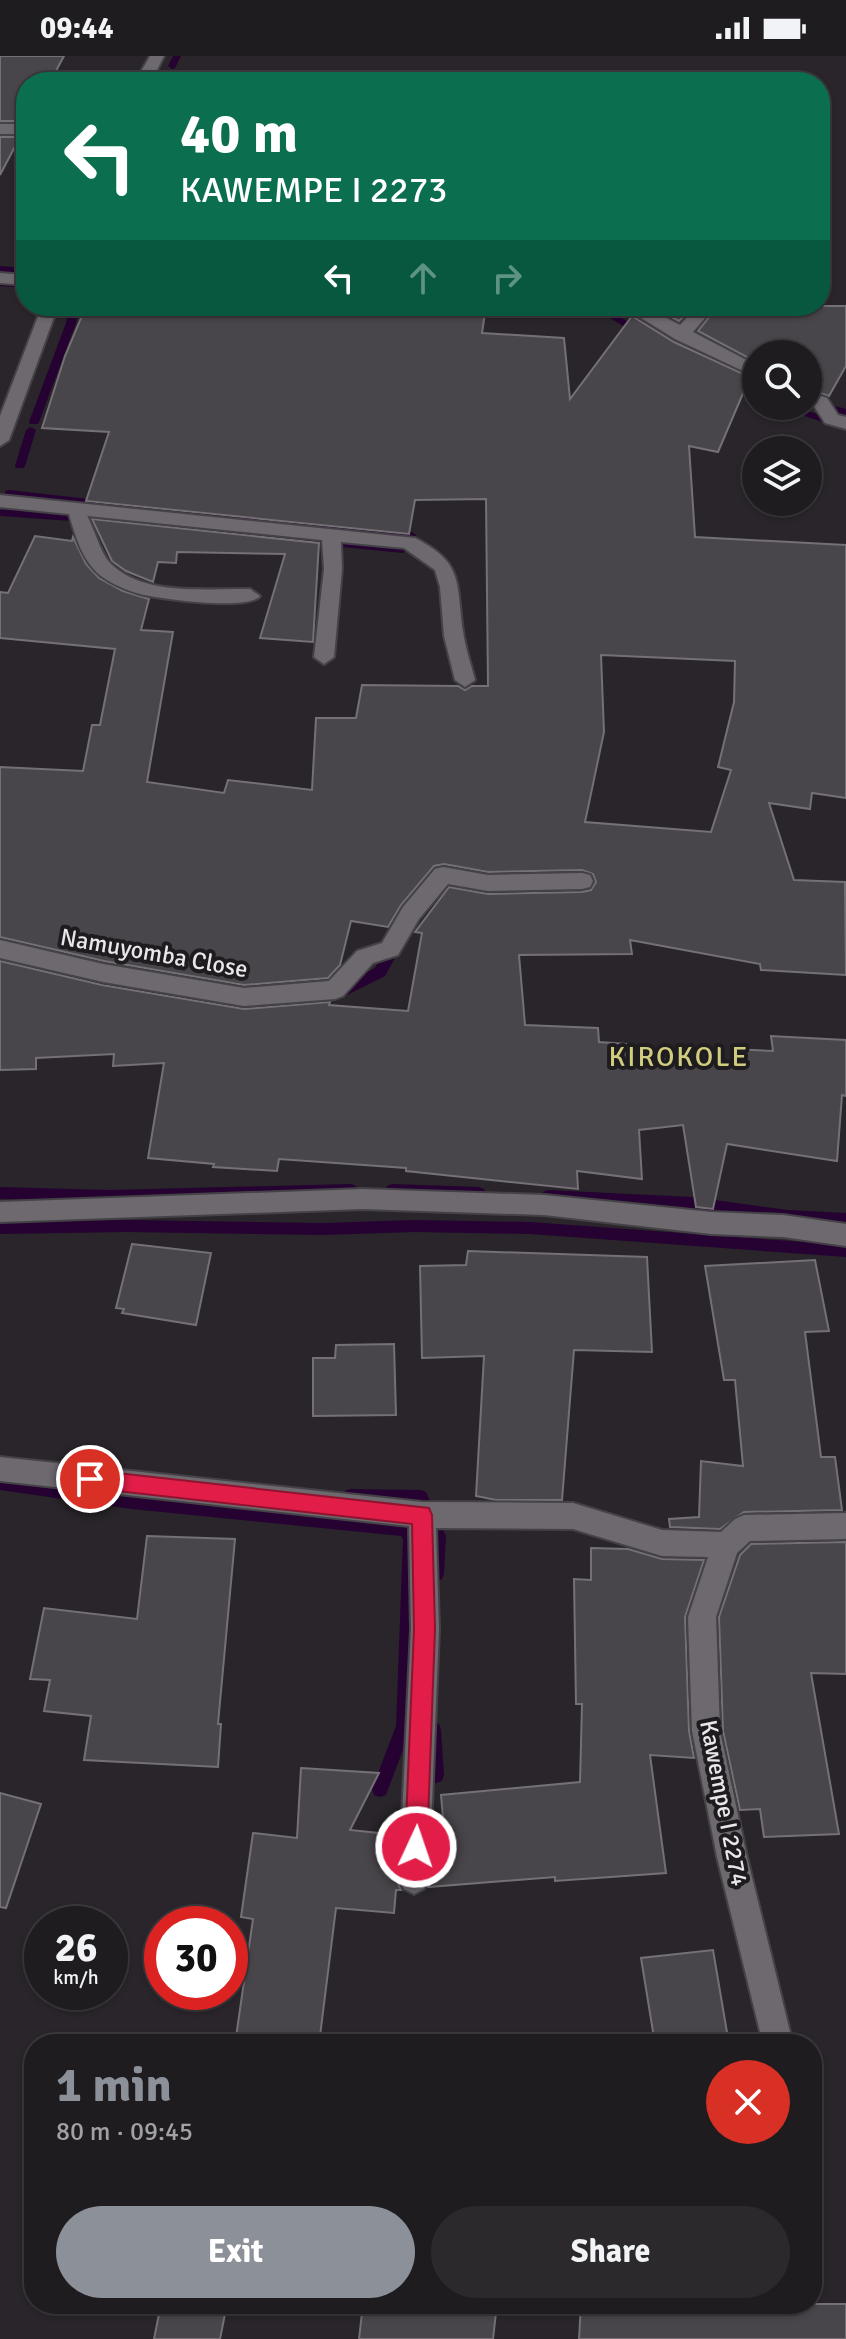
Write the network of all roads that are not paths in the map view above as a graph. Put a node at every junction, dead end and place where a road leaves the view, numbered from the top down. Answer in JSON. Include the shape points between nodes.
{"nodes":[{"id":1,"x":46,"y":316,"type":"edge"},
{"id":2,"x":648,"y":316,"type":"edge"},
{"id":3,"x":698,"y":316,"type":"edge"},
{"id":4,"x":681,"y":335,"type":"junction"},
{"id":5,"x":742,"y":365,"type":"edge"},
{"id":6,"x":822,"y":404,"type":"edge"},
{"id":7,"x":846,"y":423,"type":"edge"},
{"id":8,"x":0,"y":440,"type":"edge"},
{"id":9,"x":0,"y":501,"type":"edge"},
{"id":10,"x":77,"y":511,"type":"junction"},
{"id":11,"x":331,"y":536,"type":"junction"},
{"id":12,"x":250,"y":596,"type":"dead end"},
{"id":13,"x":324,"y":657,"type":"dead end"},
{"id":14,"x":465,"y":680,"type":"dead end"},
{"id":15,"x":582,"y":881,"type":"dead end"},
{"id":16,"x":0,"y":949,"type":"edge"},
{"id":17,"x":0,"y":1212,"type":"edge"},
{"id":18,"x":846,"y":1235,"type":"edge"},
{"id":19,"x":0,"y":1469,"type":"edge"},
{"id":20,"x":422,"y":1515,"type":"junction"},
{"id":21,"x":846,"y":1526,"type":"edge"},
{"id":22,"x":726,"y":1545,"type":"junction"},
{"id":23,"x":414,"y":1879,"type":"dead end"},
{"id":24,"x":776,"y":2034,"type":"edge"}],
"edges":[{"from":1,"to":8,"type":"street"},
{"from":2,"to":4,"type":"street"},
{"from":3,"to":4,"type":"street"},
{"from":4,"to":5,"type":"street"},
{"from":6,"to":7,"type":"street","via":[[831,419]]},
{"from":9,"to":10,"type":"street"},
{"from":10,"to":11,"type":"street"},
{"from":10,"to":12,"type":"street","via":[[92,554],[123,583],[165,592]]},
{"from":11,"to":13,"type":"street"},
{"from":11,"to":14,"type":"street","via":[[408,542],[435,554],[452,582],[453,630]]},
{"from":15,"to":16,"type":"street","name":"Namuyomba Close","via":[[488,883],[443,875],[390,949],[365,957],[335,990],[244,997]]},
{"from":17,"to":18,"type":"street","via":[[362,1199],[544,1205]]},
{"from":19,"to":20,"type":"street"},
{"from":20,"to":22,"type":"street","via":[[573,1516],[662,1543]]},
{"from":20,"to":23,"type":"street","via":[[425,1629]]},
{"from":21,"to":22,"type":"street","via":[[744,1528]]},
{"from":22,"to":24,"type":"street","name":"Kawempe I 2274","via":[[702,1617],[706,1731]]}]}
